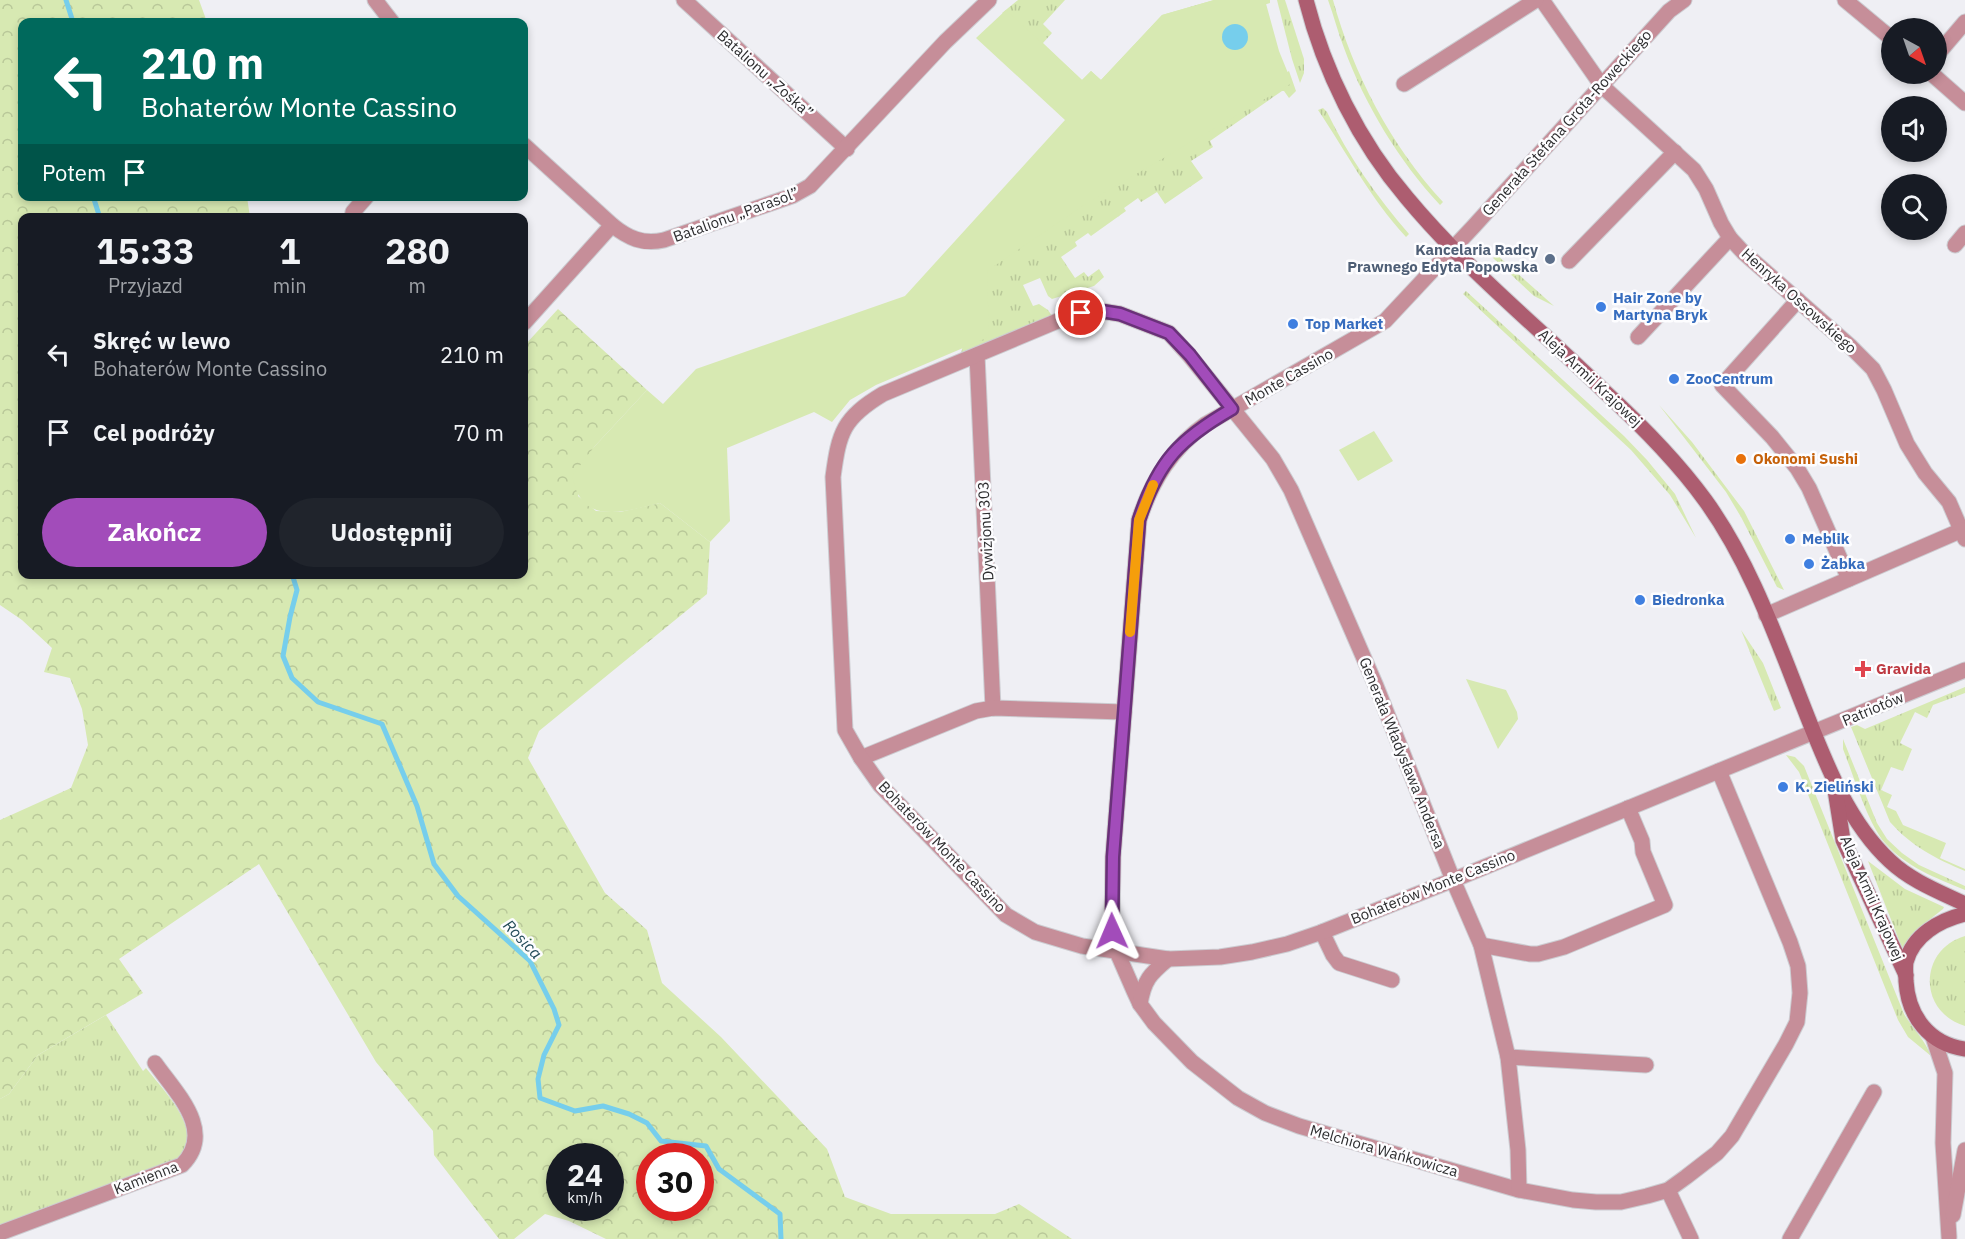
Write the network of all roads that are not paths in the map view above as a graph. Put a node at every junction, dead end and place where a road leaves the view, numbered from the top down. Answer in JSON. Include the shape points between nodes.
{"nodes":[{"id":1,"x":375,"y":0,"type":"edge"},
{"id":2,"x":684,"y":0,"type":"edge"},
{"id":3,"x":1306,"y":0,"type":"edge"},
{"id":4,"x":1536,"y":0,"type":"edge"},
{"id":5,"x":1542,"y":0,"type":"edge"},
{"id":6,"x":1684,"y":0,"type":"edge"},
{"id":7,"x":1845,"y":0,"type":"edge"},
{"id":8,"x":979,"y":3,"type":"edge"},
{"id":9,"x":1665,"y":5,"type":"edge"},
{"id":10,"x":389,"y":18,"type":"edge"},
{"id":11,"x":1965,"y":22,"type":"edge"},
{"id":12,"x":1881,"y":30,"type":"edge"},
{"id":13,"x":1947,"y":43,"type":"edge"},
{"id":14,"x":1404,"y":84,"type":"dead end"},
{"id":15,"x":1943,"y":84,"type":"edge"},
{"id":16,"x":1602,"y":86,"type":"junction"},
{"id":17,"x":1965,"y":103,"type":"edge"},
{"id":18,"x":528,"y":149,"type":"edge"},
{"id":19,"x":847,"y":149,"type":"junction"},
{"id":20,"x":1674,"y":152,"type":"junction"},
{"id":21,"x":363,"y":201,"type":"edge"},
{"id":22,"x":353,"y":213,"type":"edge"},
{"id":23,"x":612,"y":225,"type":"junction"},
{"id":24,"x":1730,"y":238,"type":"junction"},
{"id":25,"x":1452,"y":249,"type":"junction"},
{"id":26,"x":1569,"y":261,"type":"dead end"},
{"id":27,"x":1798,"y":300,"type":"junction"},
{"id":28,"x":528,"y":319,"type":"edge"},
{"id":29,"x":1638,"y":337,"type":"dead end"},
{"id":30,"x":977,"y":355,"type":"junction"},
{"id":31,"x":1232,"y":409,"type":"junction"},
{"id":32,"x":1963,"y":534,"type":"edge"},
{"id":33,"x":1849,"y":579,"type":"junction"},
{"id":34,"x":1766,"y":615,"type":"junction"},
{"id":35,"x":1965,"y":670,"type":"edge"},
{"id":36,"x":993,"y":708,"type":"junction"},
{"id":37,"x":1124,"y":712,"type":"junction"},
{"id":38,"x":1814,"y":733,"type":"junction"},
{"id":39,"x":861,"y":758,"type":"junction"},
{"id":40,"x":1719,"y":771,"type":"junction"},
{"id":41,"x":1834,"y":784,"type":"junction"},
{"id":42,"x":1628,"y":808,"type":"junction"},
{"id":43,"x":1453,"y":880,"type":"junction"},
{"id":44,"x":1965,"y":904,"type":"edge"},
{"id":45,"x":1965,"y":914,"type":"edge"},
{"id":46,"x":1322,"y":932,"type":"junction"},
{"id":47,"x":1481,"y":945,"type":"junction"},
{"id":48,"x":1117,"y":952,"type":"junction"},
{"id":49,"x":1168,"y":959,"type":"junction"},
{"id":50,"x":1906,"y":975,"type":"junction"},
{"id":51,"x":1392,"y":980,"type":"dead end"},
{"id":52,"x":1140,"y":1004,"type":"junction"},
{"id":53,"x":1933,"y":1037,"type":"junction"},
{"id":54,"x":1965,"y":1049,"type":"edge"},
{"id":55,"x":1508,"y":1057,"type":"junction"},
{"id":56,"x":155,"y":1063,"type":"dead end"},
{"id":57,"x":1646,"y":1065,"type":"dead end"},
{"id":58,"x":1874,"y":1092,"type":"dead end"},
{"id":59,"x":1965,"y":1150,"type":"edge"},
{"id":60,"x":1519,"y":1190,"type":"junction"},
{"id":61,"x":1668,"y":1190,"type":"junction"},
{"id":62,"x":0,"y":1237,"type":"edge"},
{"id":63,"x":1949,"y":1238,"type":"edge"},
{"id":64,"x":1691,"y":1239,"type":"edge"},
{"id":65,"x":1790,"y":1239,"type":"edge"}],
"edges":[{"from":1,"to":10,"type":"street"},
{"from":2,"to":19,"type":"street","name":"Batalionu „Zośka”"},
{"from":3,"to":25,"type":"street","name":"Aleja Armii Krajowej","via":[[1334,80],[1371,148],[1405,196]]},
{"from":4,"to":14,"type":"street"},
{"from":5,"to":16,"type":"street","name":"Henryka Ossowskiego"},
{"from":6,"to":9,"type":"street","name":"Generała Stefana Grota-Roweckiego"},
{"from":7,"to":12,"type":"street"},
{"from":8,"to":19,"type":"street","name":"Batalionu „Parasol”"},
{"from":9,"to":16,"type":"street","name":"Generała Stefana Grota-Roweckiego"},
{"from":11,"to":13,"type":"street"},
{"from":15,"to":17,"type":"street"},
{"from":16,"to":20,"type":"street","name":"Henryka Ossowskiego"},
{"from":16,"to":25,"type":"street","name":"Generała Stefana Grota-Roweckiego"},
{"from":18,"to":23,"type":"street","name":"Batalionu „Parasol”"},
{"from":19,"to":23,"type":"street","name":"Batalionu „Parasol”","via":[[802,192],[664,240],[638,241]]},
{"from":20,"to":24,"type":"street","name":"Henryka Ossowskiego","via":[[1694,170]]},
{"from":20,"to":26,"type":"street"},
{"from":21,"to":22,"type":"street"},
{"from":23,"to":28,"type":"street"},
{"from":24,"to":27,"type":"street","name":"Henryka Ossowskiego"},
{"from":24,"to":29,"type":"street"},
{"from":25,"to":31,"type":"street","name":"Monte Cassino","via":[[1385,321]]},
{"from":25,"to":34,"type":"street","name":"Aleja Armii Krajowej","via":[[1672,458],[1720,523]]},
{"from":27,"to":32,"type":"street","name":"Henryka Ossowskiego","via":[[1873,369],[1906,444],[1949,502]]},
{"from":27,"to":33,"type":"street","via":[[1722,385],[1797,468]]},
{"from":30,"to":31,"type":"street","name":"Bohaterów Monte Cassino","via":[[1067,317],[1095,310],[1120,314],[1169,333]]},
{"from":30,"to":36,"type":"street","name":"Dywizjonu 303"},
{"from":30,"to":39,"type":"street","name":"Bohaterów Monte Cassino","via":[[871,402],[851,419],[837,446],[833,477],[843,707],[845,730]]},
{"from":31,"to":37,"type":"street","name":"Melchiora Wańkowicza","via":[[1182,444],[1168,459],[1147,496],[1139,520]]},
{"from":31,"to":43,"type":"street","name":"Generała Władysława Andersa","via":[[1273,459],[1291,490],[1376,686]]},
{"from":32,"to":33,"type":"street"},
{"from":33,"to":34,"type":"street"},
{"from":34,"to":38,"type":"street","name":"Aleja Armii Krajowej"},
{"from":35,"to":38,"type":"street","name":"Patriotów"},
{"from":36,"to":37,"type":"street"},
{"from":36,"to":39,"type":"street","via":[[976,711]]},
{"from":37,"to":48,"type":"street","name":"Melchiora Wańkowicza","via":[[1113,857],[1112,931]]},
{"from":38,"to":40,"type":"street","name":"Bohaterów Monte Cassino"},
{"from":38,"to":41,"type":"street","name":"Aleja Armii Krajowej"},
{"from":39,"to":48,"type":"street","name":"Bohaterów Monte Cassino","via":[[880,784],[1006,915],[1035,932]]},
{"from":40,"to":42,"type":"street","name":"Bohaterów Monte Cassino"},
{"from":40,"to":61,"type":"street","name":"Melchiora Wańkowicza","via":[[1798,966],[1797,1022],[1732,1136],[1717,1153]]},
{"from":41,"to":44,"type":"street","name":"Aleja Armii Krajowej","via":[[1871,842],[1892,863]]},
{"from":41,"to":50,"type":"street","name":"Aleja Armii Krajowej","via":[[1843,840]]},
{"from":42,"to":43,"type":"street","name":"Bohaterów Monte Cassino"},
{"from":42,"to":47,"type":"street","via":[[1665,905],[1547,952],[1530,954]]},
{"from":43,"to":46,"type":"street","name":"Bohaterów Monte Cassino"},
{"from":43,"to":47,"type":"street","name":"Generała Władysława Andersa"},
{"from":45,"to":50,"type":"street","via":[[1948,918],[1922,936],[1906,963]]},
{"from":46,"to":49,"type":"street","name":"Bohaterów Monte Cassino","via":[[1252,952]]},
{"from":46,"to":51,"type":"street","via":[[1339,963]]},
{"from":47,"to":55,"type":"street","name":"Generała Władysława Andersa"},
{"from":48,"to":49,"type":"street","name":"Bohaterów Monte Cassino"},
{"from":48,"to":52,"type":"street","name":"Melchiora Wańkowicza"},
{"from":49,"to":52,"type":"street","via":[[1149,975]]},
{"from":50,"to":53,"type":"street","via":[[1913,1012]]},
{"from":52,"to":60,"type":"street","name":"Melchiora Wańkowicza","via":[[1192,1062],[1238,1098],[1265,1113],[1334,1138]]},
{"from":53,"to":54,"type":"street"},
{"from":53,"to":63,"type":"street","via":[[1945,1073],[1943,1143]]},
{"from":55,"to":57,"type":"street"},
{"from":55,"to":60,"type":"street","name":"Generała Władysława Andersa"},
{"from":56,"to":62,"type":"street","name":"Kamienna","via":[[188,1109],[196,1132],[191,1156],[182,1165]]},
{"from":58,"to":65,"type":"street"},
{"from":59,"to":63,"type":"street"},
{"from":60,"to":61,"type":"street","name":"Melchiora Wańkowicza","via":[[1573,1200],[1621,1202]]},
{"from":61,"to":64,"type":"street"}]}
